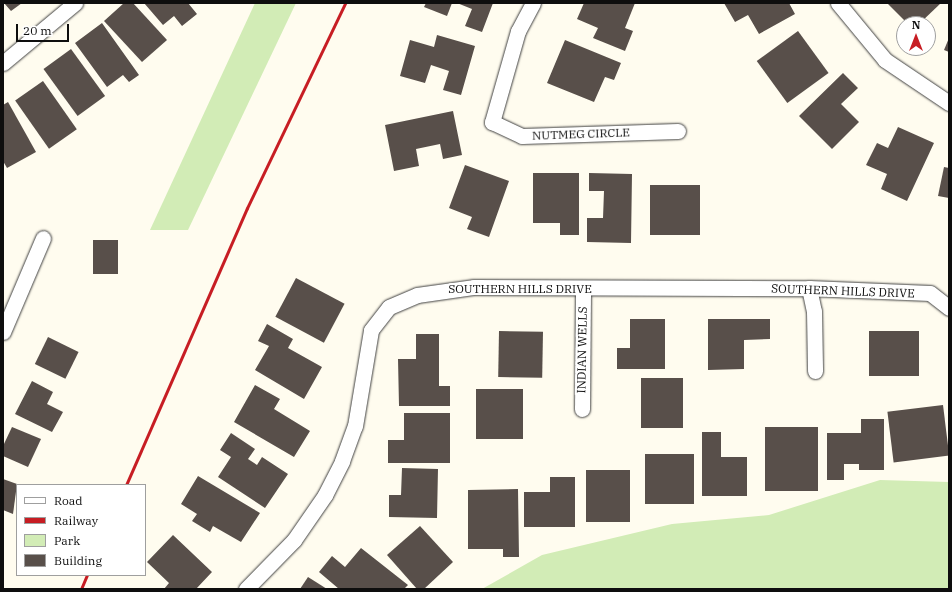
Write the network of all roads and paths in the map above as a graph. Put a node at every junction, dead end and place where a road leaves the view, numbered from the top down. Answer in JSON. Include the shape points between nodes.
{"nodes":[{"id":1,"x":75,"y":3,"type":"edge"},
{"id":2,"x":533,"y":3,"type":"edge"},
{"id":3,"x":838,"y":3,"type":"edge"},
{"id":4,"x":3,"y":63,"type":"edge"},
{"id":5,"x":949,"y":102,"type":"edge"},
{"id":6,"x":678,"y":131,"type":"dead end"},
{"id":7,"x":43,"y":238,"type":"dead end"},
{"id":8,"x":809,"y":288,"type":"junction"},
{"id":9,"x":583,"y":290,"type":"junction"},
{"id":10,"x":949,"y":308,"type":"edge"},
{"id":11,"x":3,"y":332,"type":"edge"},
{"id":12,"x":815,"y":371,"type":"dead end"},
{"id":13,"x":582,"y":410,"type":"dead end"},
{"id":14,"x":246,"y":589,"type":"edge"}],
"edges":[{"from":1,"to":4,"type":"street"},
{"from":2,"to":6,"type":"street","name":"NUTMEG CIRCLE","via":[[518,31],[492,122],[522,136]]},
{"from":3,"to":5,"type":"street","via":[[885,60]]},
{"from":7,"to":11,"type":"street"},
{"from":8,"to":9,"type":"street","name":"SOUTHERN HILLS DRIVE"},
{"from":8,"to":10,"type":"street","name":"SOUTHERN HILLS DRIVE","via":[[930,293]]},
{"from":8,"to":12,"type":"street","via":[[814,311]]},
{"from":9,"to":13,"type":"street","name":"INDIAN WELLS"},
{"from":9,"to":14,"type":"street","name":"SOUTHERN HILLS DRIVE","via":[[443,288],[389,307],[371,330],[355,426],[325,496],[294,540]]}]}
